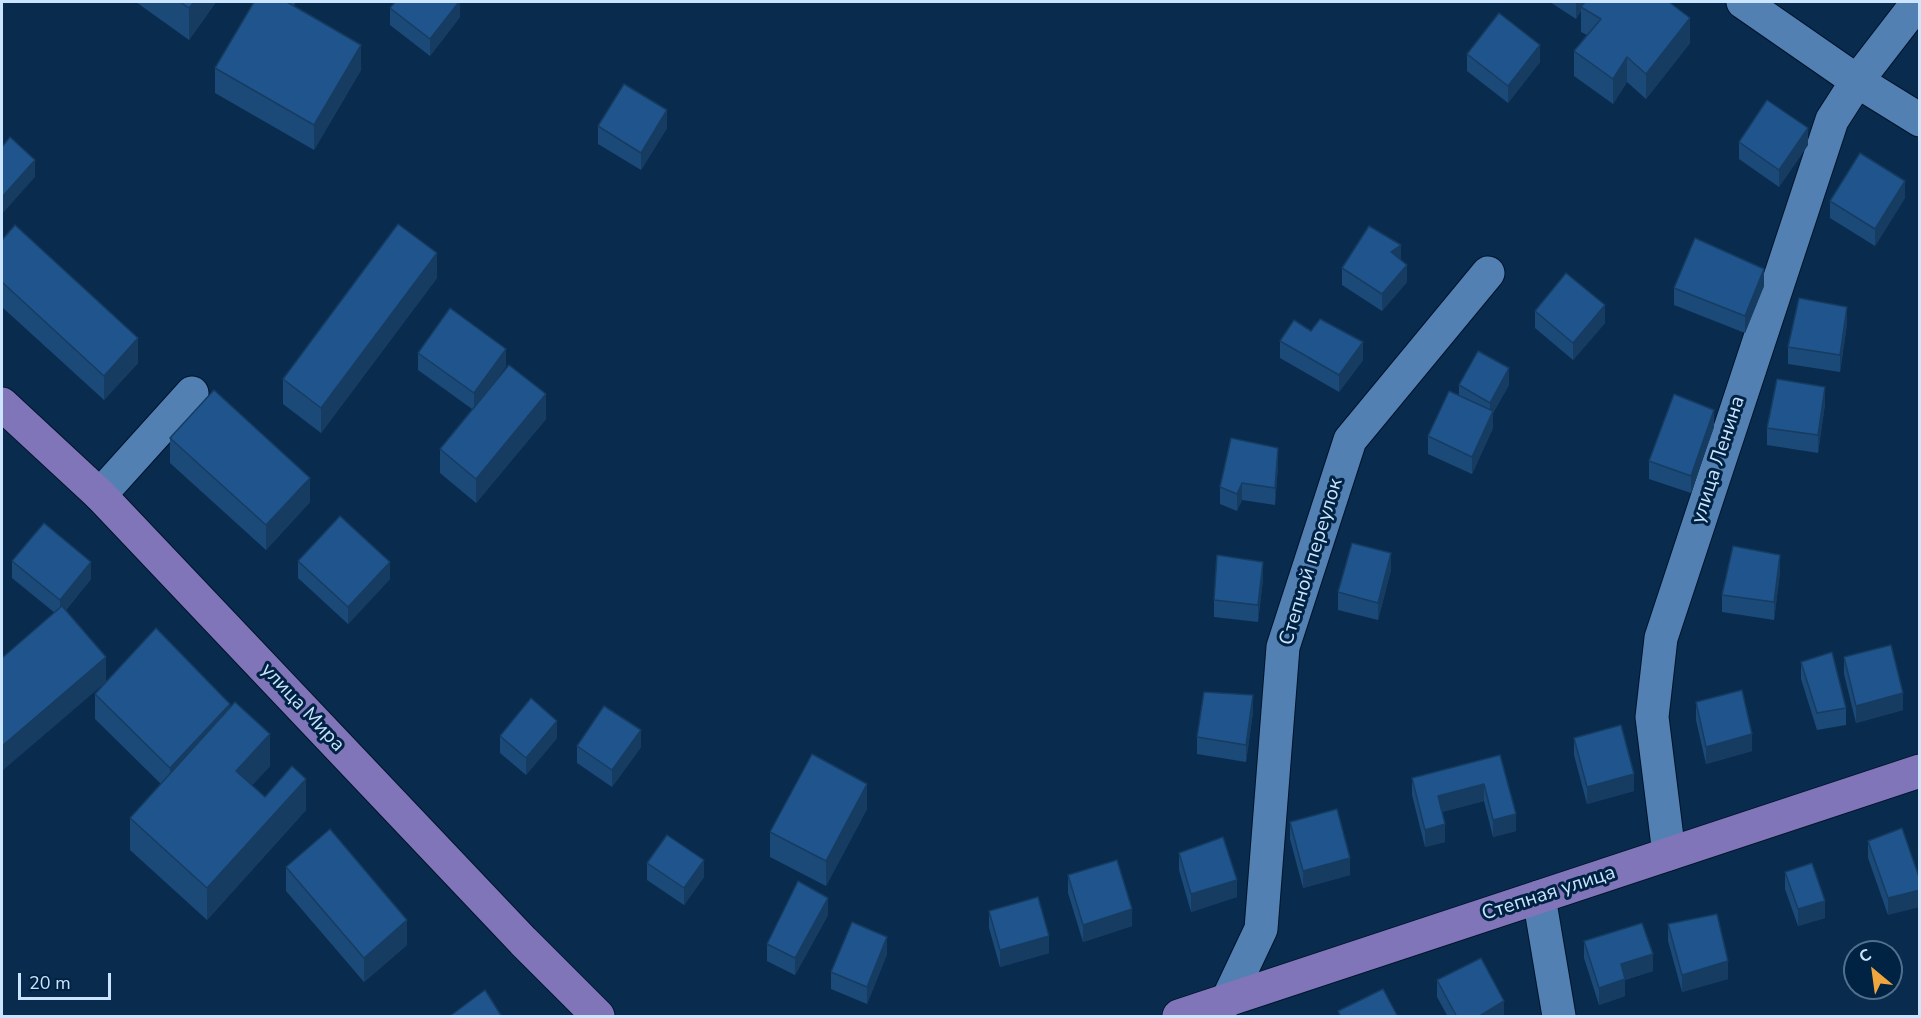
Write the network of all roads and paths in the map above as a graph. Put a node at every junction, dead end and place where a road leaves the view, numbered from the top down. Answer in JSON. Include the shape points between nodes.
{"nodes":[{"id":1,"x":1743,"y":2,"type":"edge"},
{"id":2,"x":1918,"y":2,"type":"edge"},
{"id":3,"x":1857,"y":81,"type":"junction"},
{"id":4,"x":1920,"y":120,"type":"edge"},
{"id":5,"x":1488,"y":273,"type":"dead end"},
{"id":6,"x":192,"y":393,"type":"dead end"},
{"id":7,"x":2,"y":404,"type":"edge"},
{"id":8,"x":100,"y":495,"type":"junction"},
{"id":9,"x":1920,"y":771,"type":"edge"},
{"id":10,"x":1669,"y":854,"type":"junction"},
{"id":11,"x":1539,"y":897,"type":"junction"},
{"id":12,"x":1227,"y":1000,"type":"junction"},
{"id":13,"x":598,"y":1017,"type":"edge"},
{"id":14,"x":1179,"y":1017,"type":"edge"},
{"id":15,"x":1559,"y":1017,"type":"edge"}],
"edges":[{"from":1,"to":3,"type":"street"},
{"from":2,"to":3,"type":"street"},
{"from":3,"to":4,"type":"street"},
{"from":3,"to":10,"type":"street","name":"улица Ленина","via":[[1832,120],[1661,638],[1652,717]]},
{"from":5,"to":12,"type":"street","name":"Степной переулок","via":[[1350,441],[1283,647],[1261,929]]},
{"from":6,"to":8,"type":"street"},
{"from":7,"to":8,"type":"main road","name":"улица Мира"},
{"from":8,"to":13,"type":"main road","name":"улица Мира"},
{"from":9,"to":10,"type":"main road","name":"Степная улица"},
{"from":10,"to":11,"type":"main road","name":"Степная улица"},
{"from":11,"to":12,"type":"main road","name":"Степная улица"},
{"from":11,"to":15,"type":"street"},
{"from":12,"to":14,"type":"main road","name":"Степная улица"}]}
